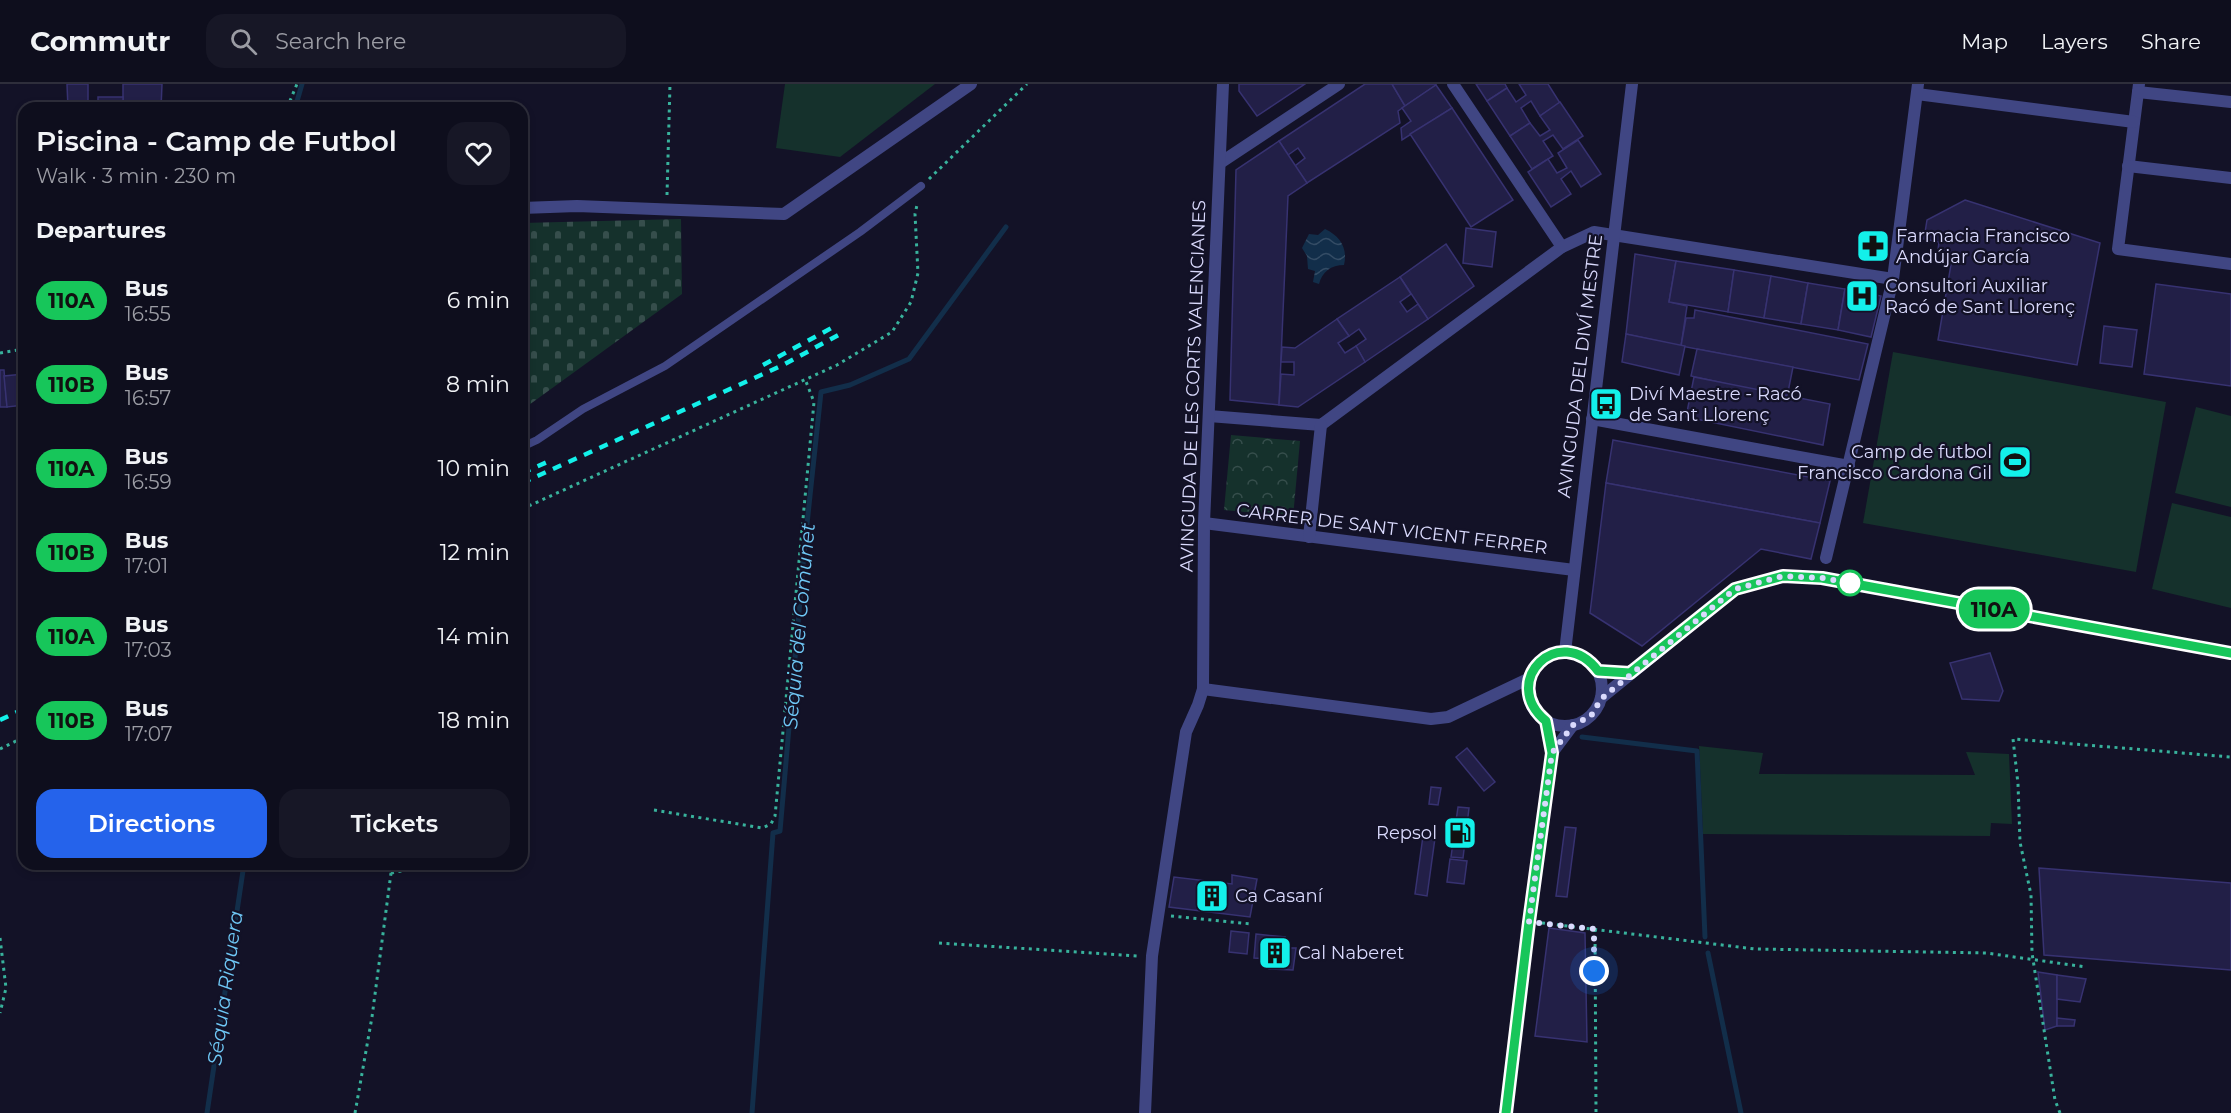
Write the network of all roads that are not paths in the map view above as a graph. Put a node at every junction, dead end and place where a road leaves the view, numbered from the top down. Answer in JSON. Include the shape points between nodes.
{"nodes":[{"id":1,"x":971,"y":84,"type":"edge"},
{"id":2,"x":1223,"y":84,"type":"edge"},
{"id":3,"x":1339,"y":84,"type":"edge"},
{"id":4,"x":1453,"y":84,"type":"edge"},
{"id":5,"x":1632,"y":84,"type":"edge"},
{"id":6,"x":2138,"y":88,"type":"edge"},
{"id":7,"x":1917,"y":89,"type":"edge"},
{"id":8,"x":2231,"y":102,"type":"edge"},
{"id":9,"x":2134,"y":122,"type":"junction"},
{"id":10,"x":1220,"y":164,"type":"junction"},
{"id":11,"x":2128,"y":166,"type":"junction"},
{"id":12,"x":2231,"y":178,"type":"edge"},
{"id":13,"x":921,"y":186,"type":"road end"},
{"id":14,"x":528,"y":208,"type":"edge"},
{"id":15,"x":1614,"y":235,"type":"junction"},
{"id":16,"x":1562,"y":248,"type":"junction"},
{"id":17,"x":2231,"y":264,"type":"edge"},
{"id":18,"x":1893,"y":279,"type":"junction"},
{"id":19,"x":1209,"y":416,"type":"junction"},
{"id":20,"x":1592,"y":419,"type":"junction"},
{"id":21,"x":1321,"y":425,"type":"junction"},
{"id":22,"x":528,"y":444,"type":"edge"},
{"id":23,"x":1848,"y":466,"type":"junction"},
{"id":24,"x":1204,"y":524,"type":"junction"},
{"id":25,"x":1309,"y":537,"type":"junction"},
{"id":26,"x":1826,"y":558,"type":"dead end"},
{"id":27,"x":1574,"y":570,"type":"junction"},
{"id":28,"x":1565,"y":652,"type":"junction"},
{"id":29,"x":2231,"y":653,"type":"edge"},
{"id":30,"x":1598,"y":671,"type":"junction"},
{"id":31,"x":1630,"y":673,"type":"junction"},
{"id":32,"x":1530,"y":678,"type":"junction"},
{"id":33,"x":1203,"y":689,"type":"junction"},
{"id":34,"x":1601,"y":699,"type":"junction"},
{"id":35,"x":1546,"y":721,"type":"junction"},
{"id":36,"x":1573,"y":725,"type":"junction"},
{"id":37,"x":1552,"y":753,"type":"junction"},
{"id":38,"x":1145,"y":1113,"type":"edge"},
{"id":39,"x":1506,"y":1113,"type":"edge"}],
"edges":[{"from":1,"to":14,"type":"street","via":[[784,214]]},
{"from":2,"to":10,"type":"street","name":"AVINGUDA DE LES CORTS VALENCIANES"},
{"from":3,"to":10,"type":"street"},
{"from":4,"to":16,"type":"street"},
{"from":5,"to":15,"type":"street","name":"AVINGUDA DEL DIVÍ MESTRE"},
{"from":6,"to":8,"type":"street"},
{"from":6,"to":9,"type":"street"},
{"from":7,"to":9,"type":"street"},
{"from":7,"to":18,"type":"street"},
{"from":9,"to":11,"type":"street"},
{"from":10,"to":19,"type":"street","name":"AVINGUDA DE LES CORTS VALENCIANES"},
{"from":11,"to":12,"type":"street"},
{"from":11,"to":17,"type":"street","via":[[2118,249]]},
{"from":13,"to":22,"type":"lane","via":[[665,366],[583,409]]},
{"from":15,"to":16,"type":"street","via":[[1594,232]]},
{"from":15,"to":18,"type":"street"},
{"from":15,"to":20,"type":"street","name":"AVINGUDA DEL DIVÍ MESTRE"},
{"from":16,"to":21,"type":"street"},
{"from":18,"to":23,"type":"street"},
{"from":19,"to":21,"type":"street"},
{"from":19,"to":24,"type":"street","name":"AVINGUDA DE LES CORTS VALENCIANES"},
{"from":20,"to":23,"type":"street"},
{"from":20,"to":27,"type":"street","name":"AVINGUDA DEL DIVÍ MESTRE"},
{"from":21,"to":25,"type":"street"},
{"from":23,"to":26,"type":"street"},
{"from":24,"to":25,"type":"street","name":"CARRER DE SANT VICENT FERRER"},
{"from":24,"to":33,"type":"street","name":"AVINGUDA DE LES CORTS VALENCIANES"},
{"from":25,"to":27,"type":"street","name":"CARRER DE SANT VICENT FERRER"},
{"from":27,"to":28,"type":"street","name":"AVINGUDA DEL DIVÍ MESTRE"},
{"from":28,"to":30,"type":"street","via":[[1582,656]]},
{"from":28,"to":32,"type":"street","via":[[1546,656]]},
{"from":29,"to":31,"type":"street","via":[[1822,578],[1783,576],[1735,589]]},
{"from":30,"to":31,"type":"street"},
{"from":30,"to":34,"type":"street"},
{"from":31,"to":34,"type":"street"},
{"from":32,"to":33,"type":"street","via":[[1448,717],[1431,719]]},
{"from":32,"to":35,"type":"street","via":[[1531,703]]},
{"from":33,"to":38,"type":"street","via":[[1185,732],[1152,956]]},
{"from":34,"to":36,"type":"street","via":[[1591,716]]},
{"from":35,"to":36,"type":"street"},
{"from":35,"to":37,"type":"street"},
{"from":36,"to":37,"type":"street"},
{"from":37,"to":39,"type":"street"}]}
